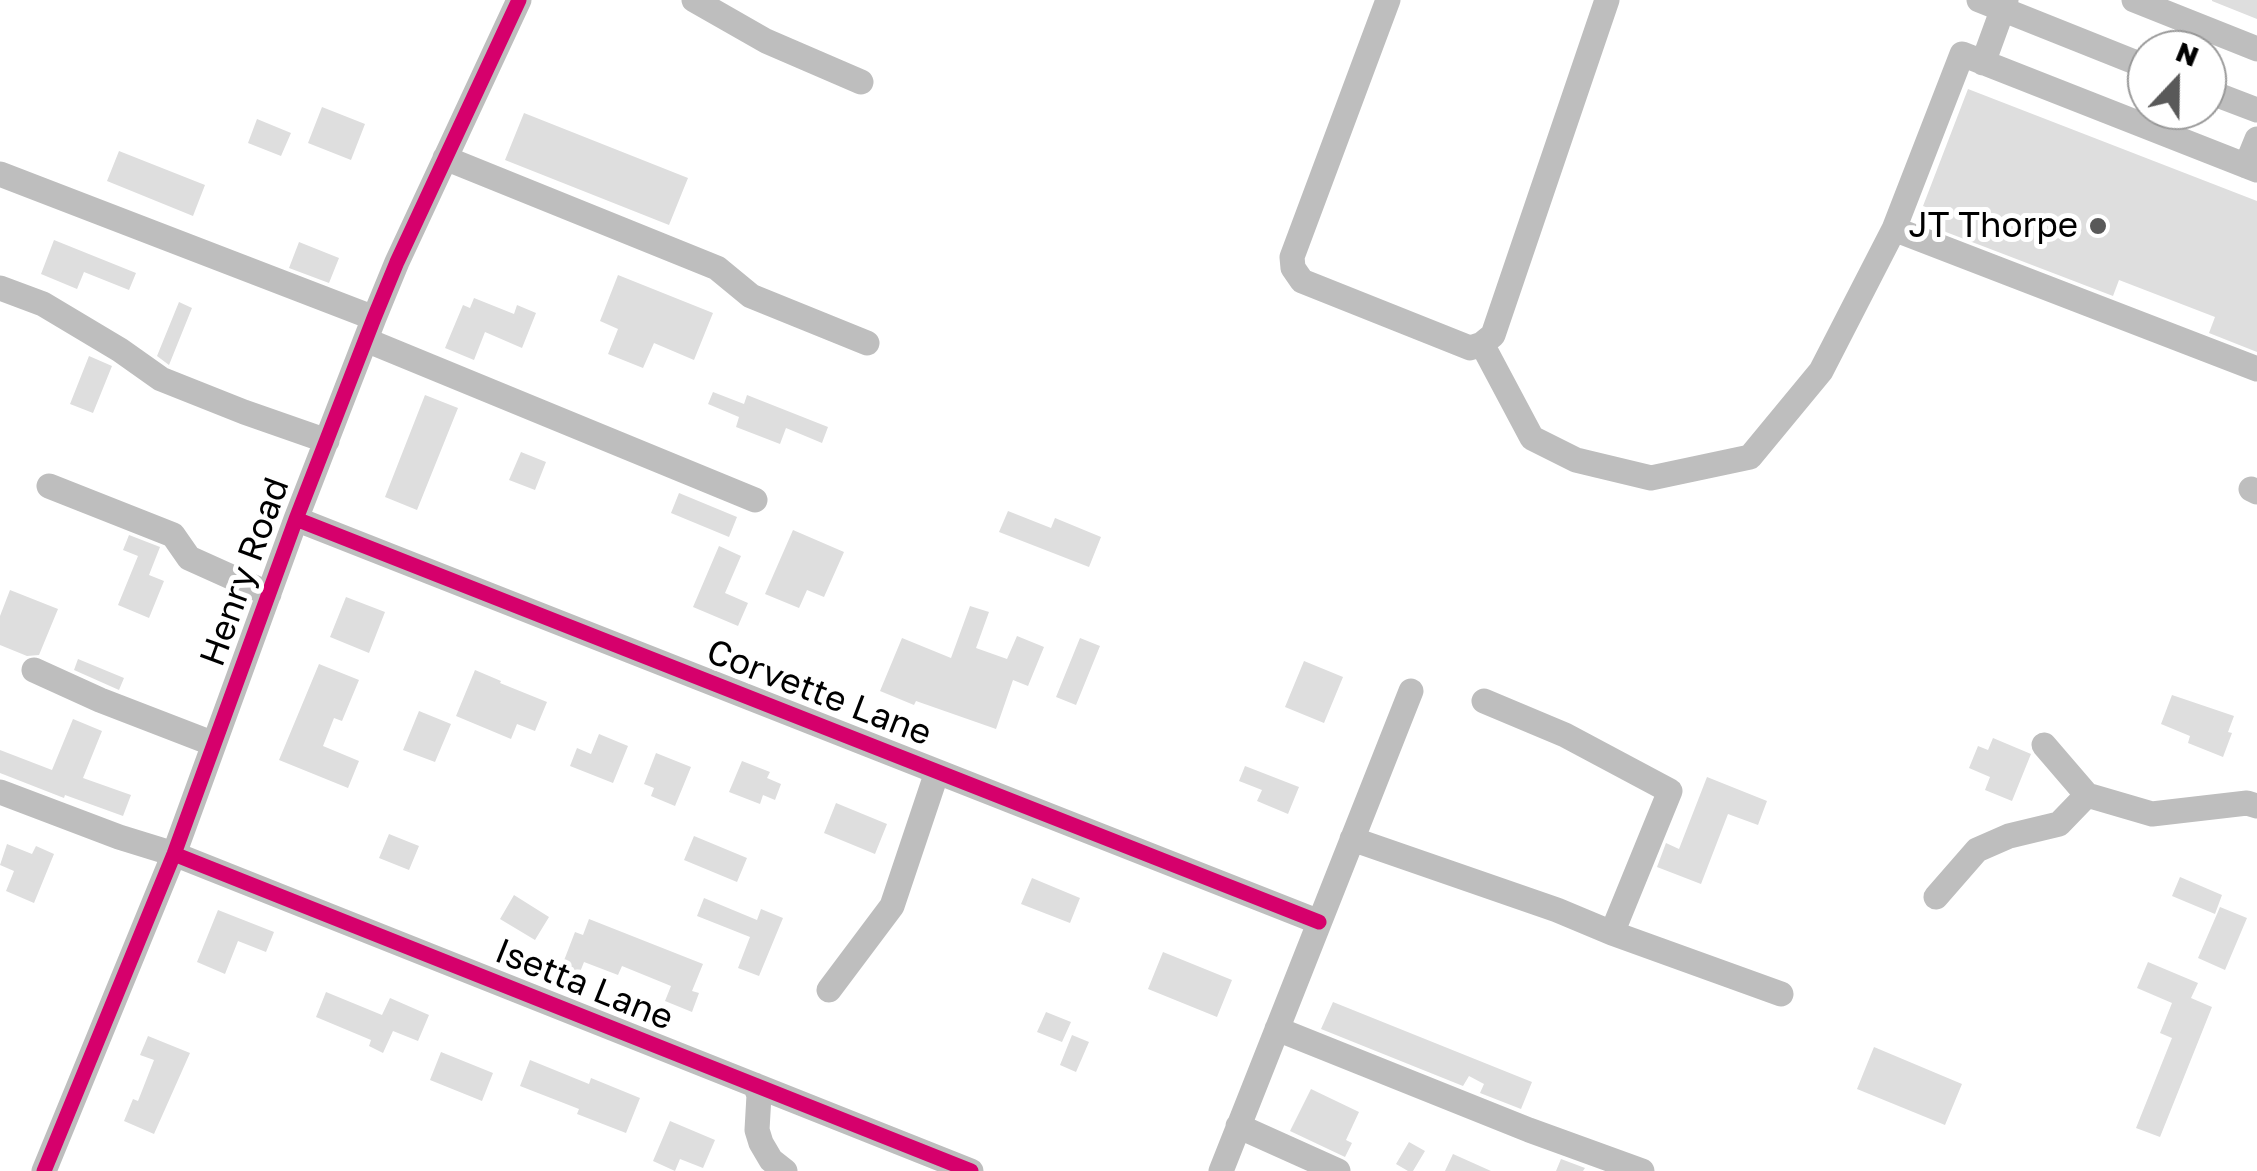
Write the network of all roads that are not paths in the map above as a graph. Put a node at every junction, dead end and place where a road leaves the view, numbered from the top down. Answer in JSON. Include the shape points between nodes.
{"nodes":[{"id":1,"x":518,"y":0,"type":"edge"},
{"id":2,"x":694,"y":0,"type":"edge"},
{"id":3,"x":1388,"y":0,"type":"edge"},
{"id":4,"x":1607,"y":0,"type":"edge"},
{"id":5,"x":2134,"y":0,"type":"edge"},
{"id":6,"x":1996,"y":3,"type":"edge"},
{"id":7,"x":2257,"y":49,"type":"edge"},
{"id":8,"x":2127,"y":59,"type":"edge"},
{"id":9,"x":1982,"y":62,"type":"junction"},
{"id":10,"x":861,"y":82,"type":"dead end"},
{"id":11,"x":2227,"y":98,"type":"edge"},
{"id":12,"x":2257,"y":110,"type":"edge"},
{"id":13,"x":2257,"y":138,"type":"edge"},
{"id":14,"x":445,"y":158,"type":"junction"},
{"id":15,"x":2252,"y":168,"type":"edge"},
{"id":16,"x":0,"y":174,"type":"edge"},
{"id":17,"x":1894,"y":229,"type":"junction"},
{"id":18,"x":0,"y":288,"type":"edge"},
{"id":19,"x":370,"y":329,"type":"junction"},
{"id":20,"x":868,"y":343,"type":"dead end"},
{"id":21,"x":1482,"y":344,"type":"junction"},
{"id":22,"x":2257,"y":370,"type":"edge"},
{"id":23,"x":326,"y":441,"type":"junction"},
{"id":24,"x":50,"y":486,"type":"dead end"},
{"id":25,"x":755,"y":500,"type":"dead end"},
{"id":26,"x":296,"y":519,"type":"junction"},
{"id":27,"x":269,"y":594,"type":"junction"},
{"id":28,"x":34,"y":670,"type":"dead end"},
{"id":29,"x":1411,"y":691,"type":"dead end"},
{"id":30,"x":1484,"y":701,"type":"dead end"},
{"id":31,"x":214,"y":744,"type":"junction"},
{"id":32,"x":2044,"y":746,"type":"dead end"},
{"id":33,"x":937,"y":772,"type":"junction"},
{"id":34,"x":0,"y":792,"type":"edge"},
{"id":35,"x":2087,"y":795,"type":"junction"},
{"id":36,"x":2257,"y":806,"type":"edge"},
{"id":37,"x":1352,"y":839,"type":"junction"},
{"id":38,"x":174,"y":854,"type":"junction"},
{"id":39,"x":1936,"y":897,"type":"dead end"},
{"id":40,"x":1319,"y":922,"type":"junction"},
{"id":41,"x":1612,"y":933,"type":"junction"},
{"id":42,"x":830,"y":990,"type":"dead end"},
{"id":43,"x":1781,"y":994,"type":"dead end"},
{"id":44,"x":1277,"y":1028,"type":"junction"},
{"id":45,"x":755,"y":1085,"type":"junction"},
{"id":46,"x":1238,"y":1126,"type":"junction"},
{"id":47,"x":44,"y":1171,"type":"edge"},
{"id":48,"x":786,"y":1171,"type":"edge"},
{"id":49,"x":971,"y":1171,"type":"edge"},
{"id":50,"x":1220,"y":1171,"type":"edge"},
{"id":51,"x":1338,"y":1171,"type":"edge"},
{"id":52,"x":1642,"y":1171,"type":"edge"}],
"edges":[{"from":1,"to":14,"type":"street","name":"Henry Road"},
{"from":2,"to":10,"type":"street","via":[[780,48]]},
{"from":3,"to":21,"type":"street","via":[[1292,257],[1294,268],[1302,281],[1470,348]]},
{"from":4,"to":21,"type":"street","via":[[1493,335]]},
{"from":5,"to":7,"type":"street"},
{"from":6,"to":8,"type":"street"},
{"from":6,"to":9,"type":"street"},
{"from":9,"to":15,"type":"street"},
{"from":9,"to":17,"type":"street","via":[[1962,54]]},
{"from":11,"to":12,"type":"street"},
{"from":13,"to":15,"type":"street"},
{"from":14,"to":19,"type":"street","name":"Henry Road"},
{"from":14,"to":20,"type":"street","via":[[716,268],[751,296]]},
{"from":16,"to":19,"type":"street"},
{"from":17,"to":21,"type":"street","via":[[1821,371],[1750,457],[1651,478],[1576,460],[1532,438]]},
{"from":17,"to":22,"type":"street"},
{"from":18,"to":23,"type":"street","via":[[43,304],[162,379]]},
{"from":19,"to":23,"type":"street","name":"Henry Road"},
{"from":19,"to":25,"type":"street"},
{"from":23,"to":26,"type":"street","name":"Henry Road"},
{"from":24,"to":27,"type":"street","via":[[173,536],[189,558]]},
{"from":26,"to":27,"type":"street","name":"Henry Road"},
{"from":26,"to":33,"type":"street","name":"Corvette Lane"},
{"from":27,"to":31,"type":"street","name":"Henry Road"},
{"from":28,"to":31,"type":"street"},
{"from":29,"to":37,"type":"street"},
{"from":30,"to":41,"type":"street","via":[[1566,735],[1670,792]]},
{"from":31,"to":38,"type":"street","name":"Henry Road"},
{"from":32,"to":35,"type":"street"},
{"from":33,"to":40,"type":"street","name":"Corvette Lane"},
{"from":33,"to":42,"type":"street","via":[[892,906]]},
{"from":34,"to":38,"type":"street","name":"Isetta Lane"},
{"from":35,"to":36,"type":"street","via":[[2152,814]]},
{"from":35,"to":39,"type":"street","via":[[2059,824],[1977,850]]},
{"from":37,"to":40,"type":"street"},
{"from":37,"to":41,"type":"street"},
{"from":38,"to":45,"type":"street","name":"Isetta Lane"},
{"from":38,"to":47,"type":"street","name":"Henry Road"},
{"from":40,"to":44,"type":"street"},
{"from":41,"to":43,"type":"street"},
{"from":44,"to":46,"type":"street"},
{"from":44,"to":52,"type":"street"},
{"from":45,"to":48,"type":"street","via":[[761,1144]]},
{"from":45,"to":49,"type":"street","name":"Isetta Lane"},
{"from":46,"to":50,"type":"street"},
{"from":46,"to":51,"type":"street"}]}
